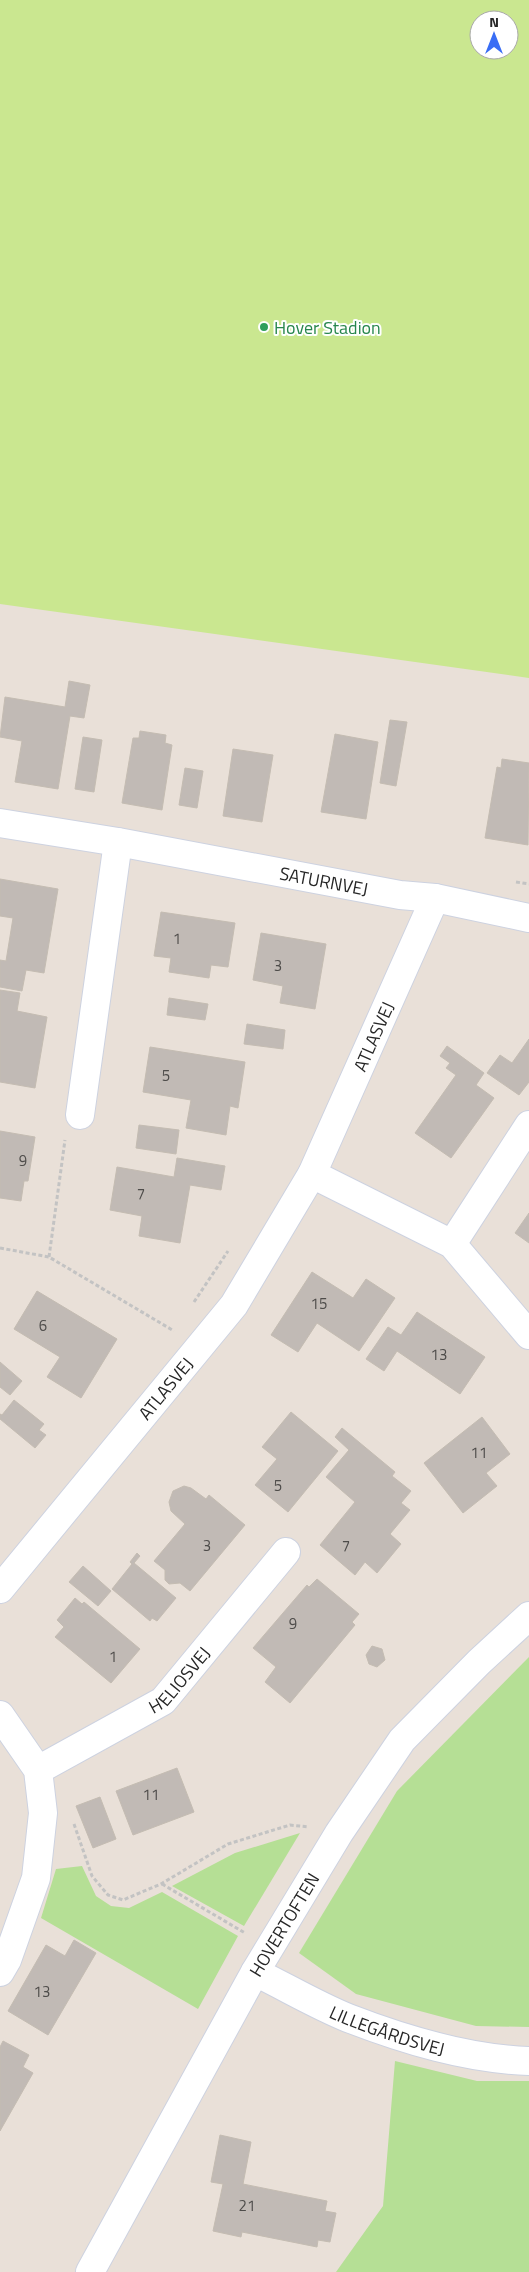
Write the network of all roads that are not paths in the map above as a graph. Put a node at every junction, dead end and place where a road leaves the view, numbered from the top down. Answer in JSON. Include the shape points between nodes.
{"nodes":[{"id":1,"x":0,"y":823,"type":"edge"},
{"id":2,"x":118,"y":842,"type":"junction"},
{"id":3,"x":435,"y":898,"type":"junction"},
{"id":4,"x":529,"y":918,"type":"edge"},
{"id":5,"x":80,"y":1114,"type":"road end"},
{"id":6,"x":529,"y":1125,"type":"edge"},
{"id":7,"x":312,"y":1174,"type":"junction"},
{"id":8,"x":452,"y":1244,"type":"junction"},
{"id":9,"x":529,"y":1335,"type":"edge"},
{"id":10,"x":286,"y":1552,"type":"dead end"},
{"id":11,"x":0,"y":1590,"type":"edge"},
{"id":12,"x":529,"y":1616,"type":"edge"},
{"id":13,"x":0,"y":1714,"type":"edge"},
{"id":14,"x":38,"y":1770,"type":"junction"},
{"id":15,"x":0,"y":1972,"type":"edge"},
{"id":16,"x":255,"y":1972,"type":"junction"},
{"id":17,"x":529,"y":2061,"type":"edge"},
{"id":18,"x":90,"y":2272,"type":"edge"}],
"edges":[{"from":1,"to":2,"type":"street","name":"SATURNVEJ"},
{"from":2,"to":3,"type":"street","name":"SATURNVEJ","via":[[400,895]]},
{"from":2,"to":5,"type":"street"},
{"from":3,"to":4,"type":"street","name":"SATURNVEJ"},
{"from":3,"to":7,"type":"street","name":"ATLASVEJ"},
{"from":6,"to":8,"type":"street"},
{"from":7,"to":8,"type":"street"},
{"from":7,"to":11,"type":"street","name":"ATLASVEJ","via":[[234,1305]]},
{"from":8,"to":9,"type":"street"},
{"from":10,"to":14,"type":"street","name":"HELIOSVEJ","via":[[162,1701]]},
{"from":12,"to":16,"type":"street","name":"HOVERTOFTEN","via":[[402,1740],[339,1833]]},
{"from":13,"to":14,"type":"street"},
{"from":14,"to":15,"type":"street","via":[[43,1813],[36,1878]]},
{"from":16,"to":17,"type":"street","name":"LILLEGÅRDSVEJ","via":[[346,2017],[428,2045],[499,2060]]},
{"from":16,"to":18,"type":"street","name":"HOVERTOFTEN"}]}
